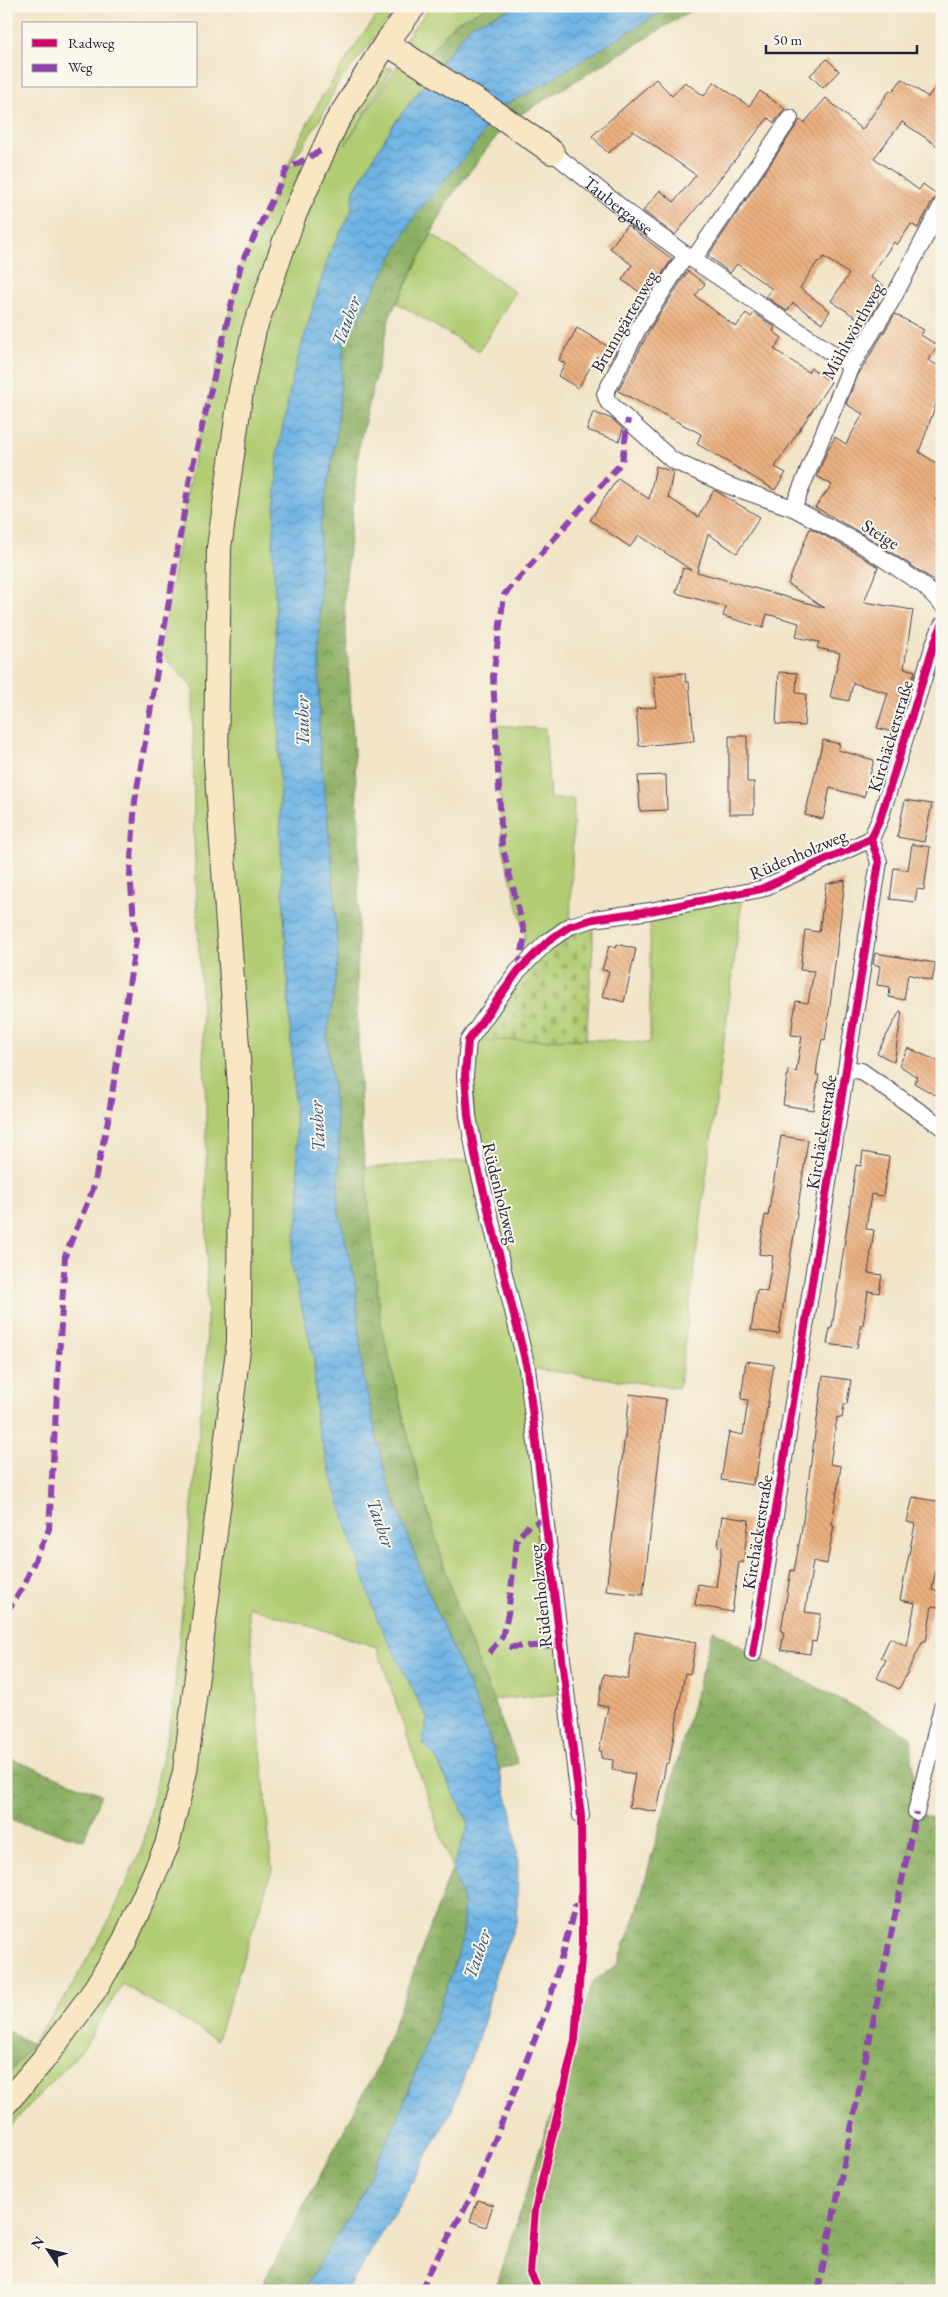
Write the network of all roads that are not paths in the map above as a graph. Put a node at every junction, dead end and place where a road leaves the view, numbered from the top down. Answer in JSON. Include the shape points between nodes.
{"nodes":[{"id":1,"x":414,"y":6,"type":"edge"},
{"id":2,"x":395,"y":49,"type":"junction"},
{"id":3,"x":790,"y":118,"type":"dead end"},
{"id":4,"x":552,"y":152,"type":"joint"},
{"id":5,"x":942,"y":205,"type":"edge"},
{"id":6,"x":689,"y":258,"type":"junction"},
{"id":7,"x":851,"y":366,"type":"junction"},
{"id":8,"x":793,"y":508,"type":"junction"},
{"id":9,"x":942,"y":604,"type":"edge"},
{"id":10,"x":942,"y":625,"type":"edge"},
{"id":11,"x":871,"y":839,"type":"junction"},
{"id":12,"x":846,"y":1069,"type":"junction"},
{"id":13,"x":942,"y":1127,"type":"edge"},
{"id":14,"x":753,"y":1654,"type":"dead end"},
{"id":15,"x":942,"y":1707,"type":"edge"},
{"id":16,"x":916,"y":1812,"type":"dead end"},
{"id":17,"x":582,"y":1816,"type":"dead end"},
{"id":18,"x":6,"y":2103,"type":"edge"}],
"edges":[{"from":1,"to":2,"type":"main road"},
{"from":2,"to":4,"type":"main road","name":"Taubergasse"},
{"from":2,"to":18,"type":"main road","via":[[352,94],[294,215],[254,330],[219,548],[216,761],[240,1087],[239,1342],[186,1771],[167,1845],[124,1942],[90,1997]]},
{"from":3,"to":6,"type":"street","name":"Brunngärtenweg"},
{"from":4,"to":6,"type":"street","name":"Taubergasse"},
{"from":5,"to":7,"type":"street","name":"Mühlwörthweg","via":[[892,300]]},
{"from":6,"to":7,"type":"street","name":"Taubergasse"},
{"from":6,"to":8,"type":"street","name":"Brunngärtenweg","via":[[638,329],[605,394],[608,402],[672,460],[727,485]]},
{"from":7,"to":8,"type":"street","name":"Mühlwörthweg"},
{"from":8,"to":9,"type":"street","name":"Steige","via":[[861,544],[923,585]]},
{"from":10,"to":11,"type":"street","name":"Kirchäckerstraße"},
{"from":11,"to":12,"type":"street","name":"Kirchäckerstraße","via":[[879,862]]},
{"from":11,"to":17,"type":"street","name":"Rüdenholzweg","via":[[761,889],[592,919],[570,926],[547,942],[518,972],[468,1041],[465,1075],[468,1116],[527,1368]]},
{"from":12,"to":13,"type":"street","via":[[861,1071]]},
{"from":12,"to":14,"type":"street","name":"Kirchäckerstraße"},
{"from":15,"to":16,"type":"street"}]}
